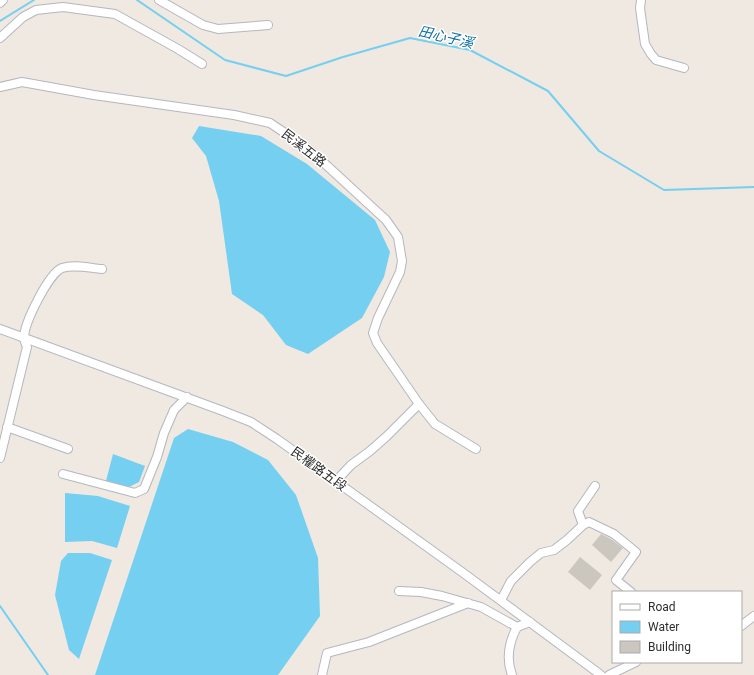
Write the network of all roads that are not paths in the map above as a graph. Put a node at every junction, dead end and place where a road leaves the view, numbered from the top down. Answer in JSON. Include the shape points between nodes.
{"nodes":[{"id":1,"x":3,"y":0,"type":"edge"},
{"id":2,"x":159,"y":0,"type":"edge"},
{"id":3,"x":641,"y":0,"type":"edge"},
{"id":4,"x":0,"y":2,"type":"edge"},
{"id":5,"x":268,"y":25,"type":"dead end"},
{"id":6,"x":0,"y":38,"type":"edge"},
{"id":7,"x":202,"y":64,"type":"dead end"},
{"id":8,"x":684,"y":68,"type":"dead end"},
{"id":9,"x":0,"y":87,"type":"edge"},
{"id":10,"x":102,"y":269,"type":"dead end"},
{"id":11,"x":0,"y":329,"type":"edge"},
{"id":12,"x":24,"y":338,"type":"junction"},
{"id":13,"x":186,"y":397,"type":"junction"},
{"id":14,"x":419,"y":404,"type":"junction"},
{"id":15,"x":7,"y":427,"type":"junction"},
{"id":16,"x":68,"y":449,"type":"dead end"},
{"id":17,"x":476,"y":449,"type":"dead end"},
{"id":18,"x":0,"y":458,"type":"edge"},
{"id":19,"x":62,"y":474,"type":"dead end"},
{"id":20,"x":336,"y":481,"type":"junction"},
{"id":21,"x":595,"y":486,"type":"dead end"},
{"id":22,"x":582,"y":525,"type":"junction"},
{"id":23,"x":630,"y":591,"type":"edge"},
{"id":24,"x":399,"y":592,"type":"dead end"},
{"id":25,"x":501,"y":600,"type":"junction"},
{"id":26,"x":468,"y":603,"type":"junction"},
{"id":27,"x":754,"y":616,"type":"edge"},
{"id":28,"x":530,"y":622,"type":"junction"},
{"id":29,"x":742,"y":625,"type":"edge"},
{"id":30,"x":517,"y":627,"type":"junction"},
{"id":31,"x":634,"y":663,"type":"edge"},
{"id":32,"x":322,"y":675,"type":"edge"},
{"id":33,"x":512,"y":675,"type":"edge"},
{"id":34,"x":601,"y":675,"type":"edge"},
{"id":35,"x":609,"y":675,"type":"edge"}],
"edges":[{"from":1,"to":4,"type":"street"},
{"from":2,"to":5,"type":"street","via":[[203,25],[218,29]]},
{"from":3,"to":8,"type":"street","via":[[645,44],[651,54],[656,60]]},
{"from":6,"to":7,"type":"street","via":[[23,16],[36,10],[64,7],[115,14]]},
{"from":9,"to":14,"type":"street","name":"民溪五路","via":[[22,82],[234,115],[270,123],[311,151],[386,220],[398,237],[402,261],[400,272],[373,333],[377,343]]},
{"from":10,"to":12,"type":"street","via":[[72,266],[60,268],[43,289],[28,322]]},
{"from":11,"to":12,"type":"street","name":"民權路五段"},
{"from":12,"to":13,"type":"street","name":"民權路五段"},
{"from":12,"to":15,"type":"street","via":[[27,346]]},
{"from":13,"to":19,"type":"street","via":[[174,410],[144,488],[135,493]]},
{"from":13,"to":20,"type":"street","name":"民權路五段","via":[[251,422]]},
{"from":14,"to":17,"type":"street","name":"民溪五路","via":[[435,424]]},
{"from":14,"to":20,"type":"street"},
{"from":15,"to":16,"type":"street"},
{"from":15,"to":18,"type":"street"},
{"from":20,"to":25,"type":"street","name":"民權路五段"},
{"from":21,"to":22,"type":"street","via":[[578,512]]},
{"from":22,"to":23,"type":"street","via":[[589,522],[604,528],[636,552],[616,580]]},
{"from":22,"to":25,"type":"street","via":[[554,550],[540,553],[530,562],[511,581]]},
{"from":24,"to":26,"type":"street","via":[[421,592]]},
{"from":25,"to":28,"type":"street","name":"民權路五段"},
{"from":26,"to":30,"type":"street","via":[[481,606]]},
{"from":26,"to":32,"type":"street","via":[[369,642],[327,653]]},
{"from":27,"to":29,"type":"street"},
{"from":28,"to":30,"type":"street"},
{"from":28,"to":34,"type":"street","name":"民權路五段"},
{"from":30,"to":33,"type":"street","via":[[510,640],[508,666]]},
{"from":31,"to":35,"type":"street"}]}
